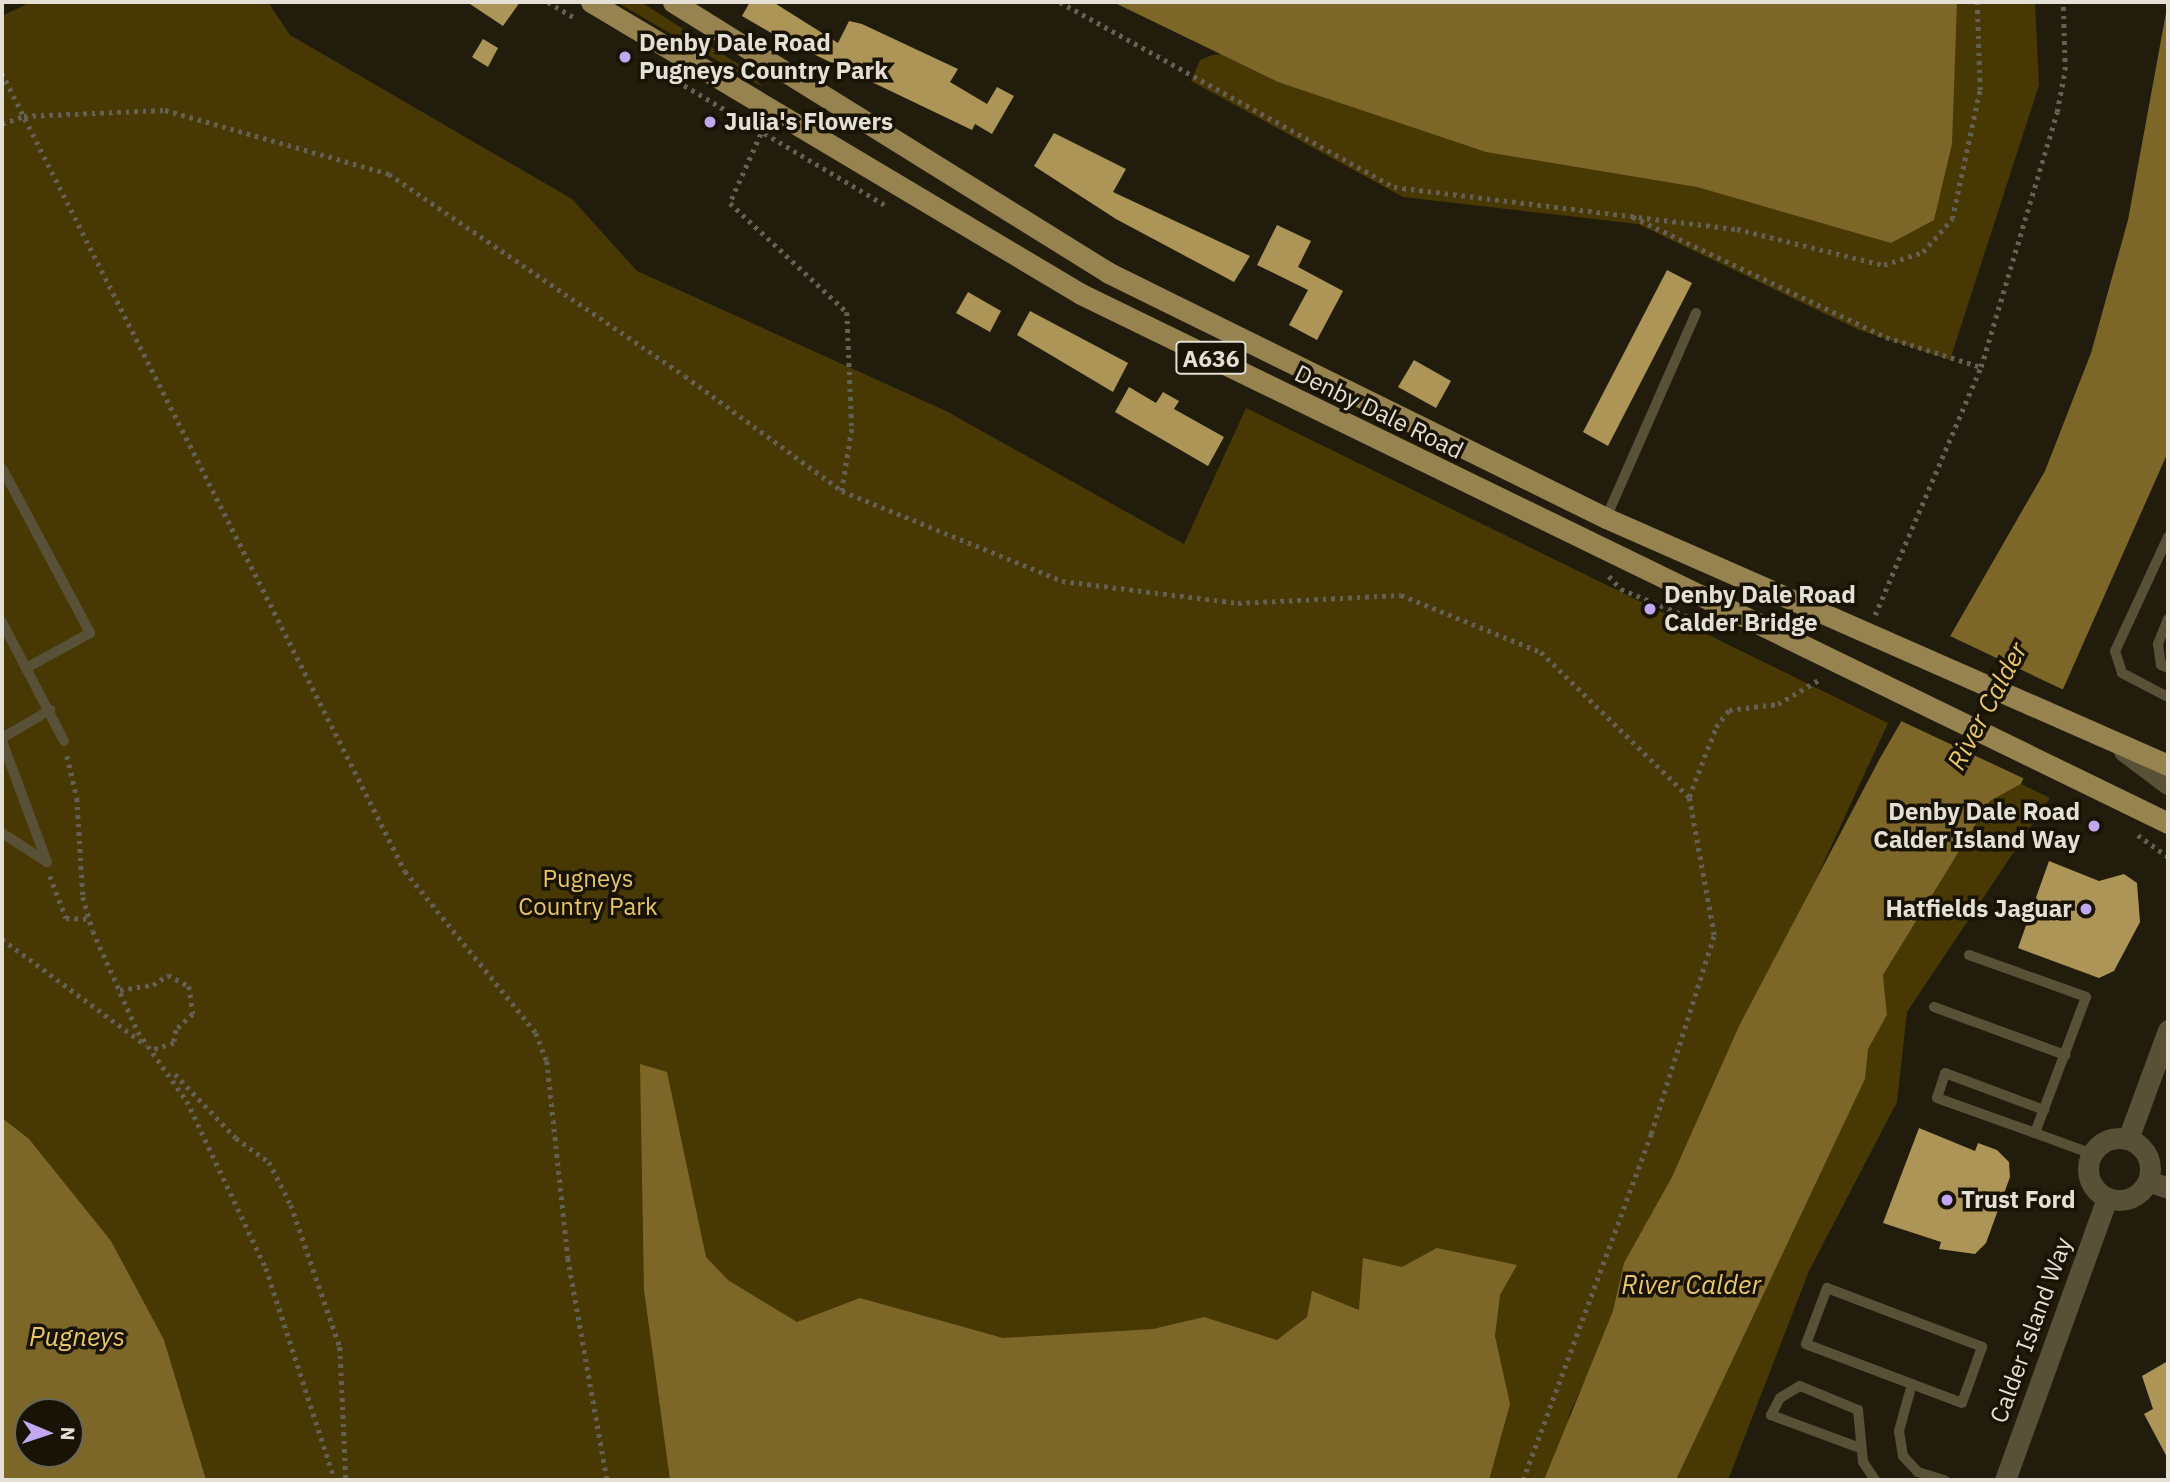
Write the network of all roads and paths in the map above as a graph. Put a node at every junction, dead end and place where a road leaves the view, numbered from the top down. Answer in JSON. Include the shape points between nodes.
{"nodes":[{"id":1,"x":591,"y":2,"type":"edge"},
{"id":2,"x":673,"y":2,"type":"edge"},
{"id":3,"x":1060,"y":2,"type":"edge"},
{"id":4,"x":1977,"y":2,"type":"edge"},
{"id":5,"x":2063,"y":2,"type":"edge"},
{"id":6,"x":2,"y":73,"type":"edge"},
{"id":7,"x":777,"y":113,"type":"junction"},
{"id":8,"x":24,"y":116,"type":"junction"},
{"id":9,"x":2,"y":124,"type":"edge"},
{"id":10,"x":1629,"y":216,"type":"junction"},
{"id":11,"x":1696,"y":313,"type":"dead end"},
{"id":12,"x":1982,"y":366,"type":"junction"},
{"id":13,"x":2,"y":468,"type":"edge"},
{"id":14,"x":842,"y":491,"type":"junction"},
{"id":15,"x":1606,"y":518,"type":"junction"},
{"id":16,"x":2168,"y":537,"type":"edge"},
{"id":17,"x":2168,"y":620,"type":"edge"},
{"id":18,"x":2,"y":622,"type":"edge"},
{"id":19,"x":1868,"y":629,"type":"junction"},
{"id":20,"x":1832,"y":661,"type":"junction"},
{"id":21,"x":26,"y":668,"type":"junction"},
{"id":22,"x":2168,"y":668,"type":"edge"},
{"id":23,"x":2168,"y":696,"type":"edge"},
{"id":24,"x":50,"y":710,"type":"junction"},
{"id":25,"x":2,"y":740,"type":"edge"},
{"id":26,"x":64,"y":741,"type":"joint"},
{"id":27,"x":2124,"y":751,"type":"junction"},
{"id":28,"x":2168,"y":765,"type":"edge"},
{"id":29,"x":2168,"y":784,"type":"edge"},
{"id":30,"x":1689,"y":797,"type":"junction"},
{"id":31,"x":2159,"y":819,"type":"edge"},
{"id":32,"x":2168,"y":832,"type":"edge"},
{"id":33,"x":2,"y":833,"type":"edge"},
{"id":34,"x":47,"y":862,"type":"junction"},
{"id":35,"x":89,"y":919,"type":"junction"},
{"id":36,"x":2,"y":939,"type":"edge"},
{"id":37,"x":1969,"y":955,"type":"dead end"},
{"id":38,"x":120,"y":990,"type":"junction"},
{"id":39,"x":1934,"y":1007,"type":"dead end"},
{"id":40,"x":2168,"y":1030,"type":"edge"},
{"id":41,"x":154,"y":1050,"type":"junction"},
{"id":42,"x":2065,"y":1055,"type":"junction"},
{"id":43,"x":170,"y":1069,"type":"junction"},
{"id":44,"x":2044,"y":1110,"type":"junction"},
{"id":45,"x":2035,"y":1133,"type":"junction"},
{"id":46,"x":2128,"y":1139,"type":"junction"},
{"id":47,"x":2092,"y":1154,"type":"junction"},
{"id":48,"x":2148,"y":1181,"type":"junction"},
{"id":49,"x":2168,"y":1188,"type":"edge"},
{"id":50,"x":2107,"y":1198,"type":"junction"},
{"id":51,"x":1912,"y":1384,"type":"junction"},
{"id":52,"x":1860,"y":1448,"type":"junction"},
{"id":53,"x":335,"y":1480,"type":"edge"},
{"id":54,"x":346,"y":1480,"type":"edge"},
{"id":55,"x":607,"y":1480,"type":"edge"},
{"id":56,"x":1523,"y":1480,"type":"edge"},
{"id":57,"x":1875,"y":1480,"type":"edge"},
{"id":58,"x":1945,"y":1480,"type":"edge"},
{"id":59,"x":2005,"y":1480,"type":"edge"}],
"edges":[{"from":1,"to":7,"type":"main road","name":"Denby Dale Road","number":"A636"},
{"from":2,"to":15,"type":"main road","name":"Denby Dale Road","number":"A636","via":[[1109,273]]},
{"from":3,"to":10,"type":"path","via":[[1394,187]]},
{"from":4,"to":10,"type":"path","via":[[1980,90],[1952,219],[1923,252],[1884,265],[1737,229]]},
{"from":5,"to":12,"type":"path","via":[[2065,70],[2057,112]]},
{"from":6,"to":8,"type":"path"},
{"from":7,"to":14,"type":"path","via":[[730,204],[847,312],[852,429]]},
{"from":7,"to":20,"type":"main road","name":"Denby Dale Road","number":"A636","via":[[1081,294]]},
{"from":8,"to":9,"type":"path"},
{"from":8,"to":14,"type":"path","via":[[165,110],[389,174],[685,376]]},
{"from":8,"to":55,"type":"path","via":[[405,871],[536,1033],[547,1061],[568,1258]]},
{"from":10,"to":12,"type":"path","via":[[1886,337]]},
{"from":11,"to":15,"type":"lane"},
{"from":12,"to":19,"type":"path"},
{"from":13,"to":21,"type":"lane","via":[[90,633]]},
{"from":14,"to":30,"type":"path","via":[[1062,581],[1238,603],[1401,595],[1541,652]]},
{"from":15,"to":19,"type":"main road","name":"Denby Dale Road","number":"A636"},
{"from":16,"to":23,"type":"lane","via":[[2115,651],[2122,673]]},
{"from":17,"to":22,"type":"lane","via":[[2158,644],[2161,665]]},
{"from":18,"to":21,"type":"lane"},
{"from":19,"to":27,"type":"main road","name":"Denby Dale Road","number":"A636"},
{"from":20,"to":30,"type":"path","via":[[1822,678],[1777,704],[1729,710],[1716,727]]},
{"from":20,"to":31,"type":"main road","name":"Denby Dale Road","number":"A636"},
{"from":21,"to":24,"type":"lane"},
{"from":24,"to":25,"type":"lane"},
{"from":24,"to":26,"type":"lane"},
{"from":25,"to":34,"type":"lane"},
{"from":26,"to":35,"type":"path"},
{"from":27,"to":28,"type":"main road","name":"Denby Dale Road","number":"A636"},
{"from":27,"to":29,"type":"street"},
{"from":30,"to":56,"type":"path","via":[[1714,934],[1651,1134]]},
{"from":31,"to":32,"type":"street"},
{"from":33,"to":34,"type":"lane"},
{"from":34,"to":35,"type":"path","via":[[66,918]]},
{"from":35,"to":38,"type":"path"},
{"from":36,"to":41,"type":"path"},
{"from":37,"to":42,"type":"lane","via":[[2086,997]]},
{"from":38,"to":41,"type":"path"},
{"from":38,"to":41,"type":"path","via":[[153,985],[168,975],[188,986],[193,1014],[176,1030],[174,1043]]},
{"from":39,"to":42,"type":"lane"},
{"from":40,"to":46,"type":"street"},
{"from":41,"to":43,"type":"path"},
{"from":42,"to":44,"type":"lane"},
{"from":43,"to":53,"type":"path","via":[[266,1268]]},
{"from":43,"to":54,"type":"path","via":[[236,1138],[269,1162],[291,1205],[340,1348]]},
{"from":44,"to":45,"type":"lane"},
{"from":44,"to":45,"type":"lane","via":[[1945,1073],[1937,1098]]},
{"from":45,"to":47,"type":"lane"},
{"from":46,"to":47,"type":"street","via":[[2108,1140]]},
{"from":46,"to":48,"type":"street","via":[[2149,1161]]},
{"from":47,"to":50,"type":"street","via":[[2088,1174]]},
{"from":48,"to":49,"type":"street"},
{"from":48,"to":50,"type":"street","via":[[2126,1199]]},
{"from":50,"to":59,"type":"street","name":"Calder Island Way"},
{"from":51,"to":51,"type":"lane","via":[[1962,1402],[1982,1346],[1827,1288],[1806,1344]]},
{"from":51,"to":58,"type":"lane","via":[[1899,1430],[1903,1456],[1918,1472]]},
{"from":52,"to":52,"type":"lane","via":[[1858,1410],[1800,1386],[1780,1398],[1771,1415]]},
{"from":52,"to":57,"type":"lane"}]}
